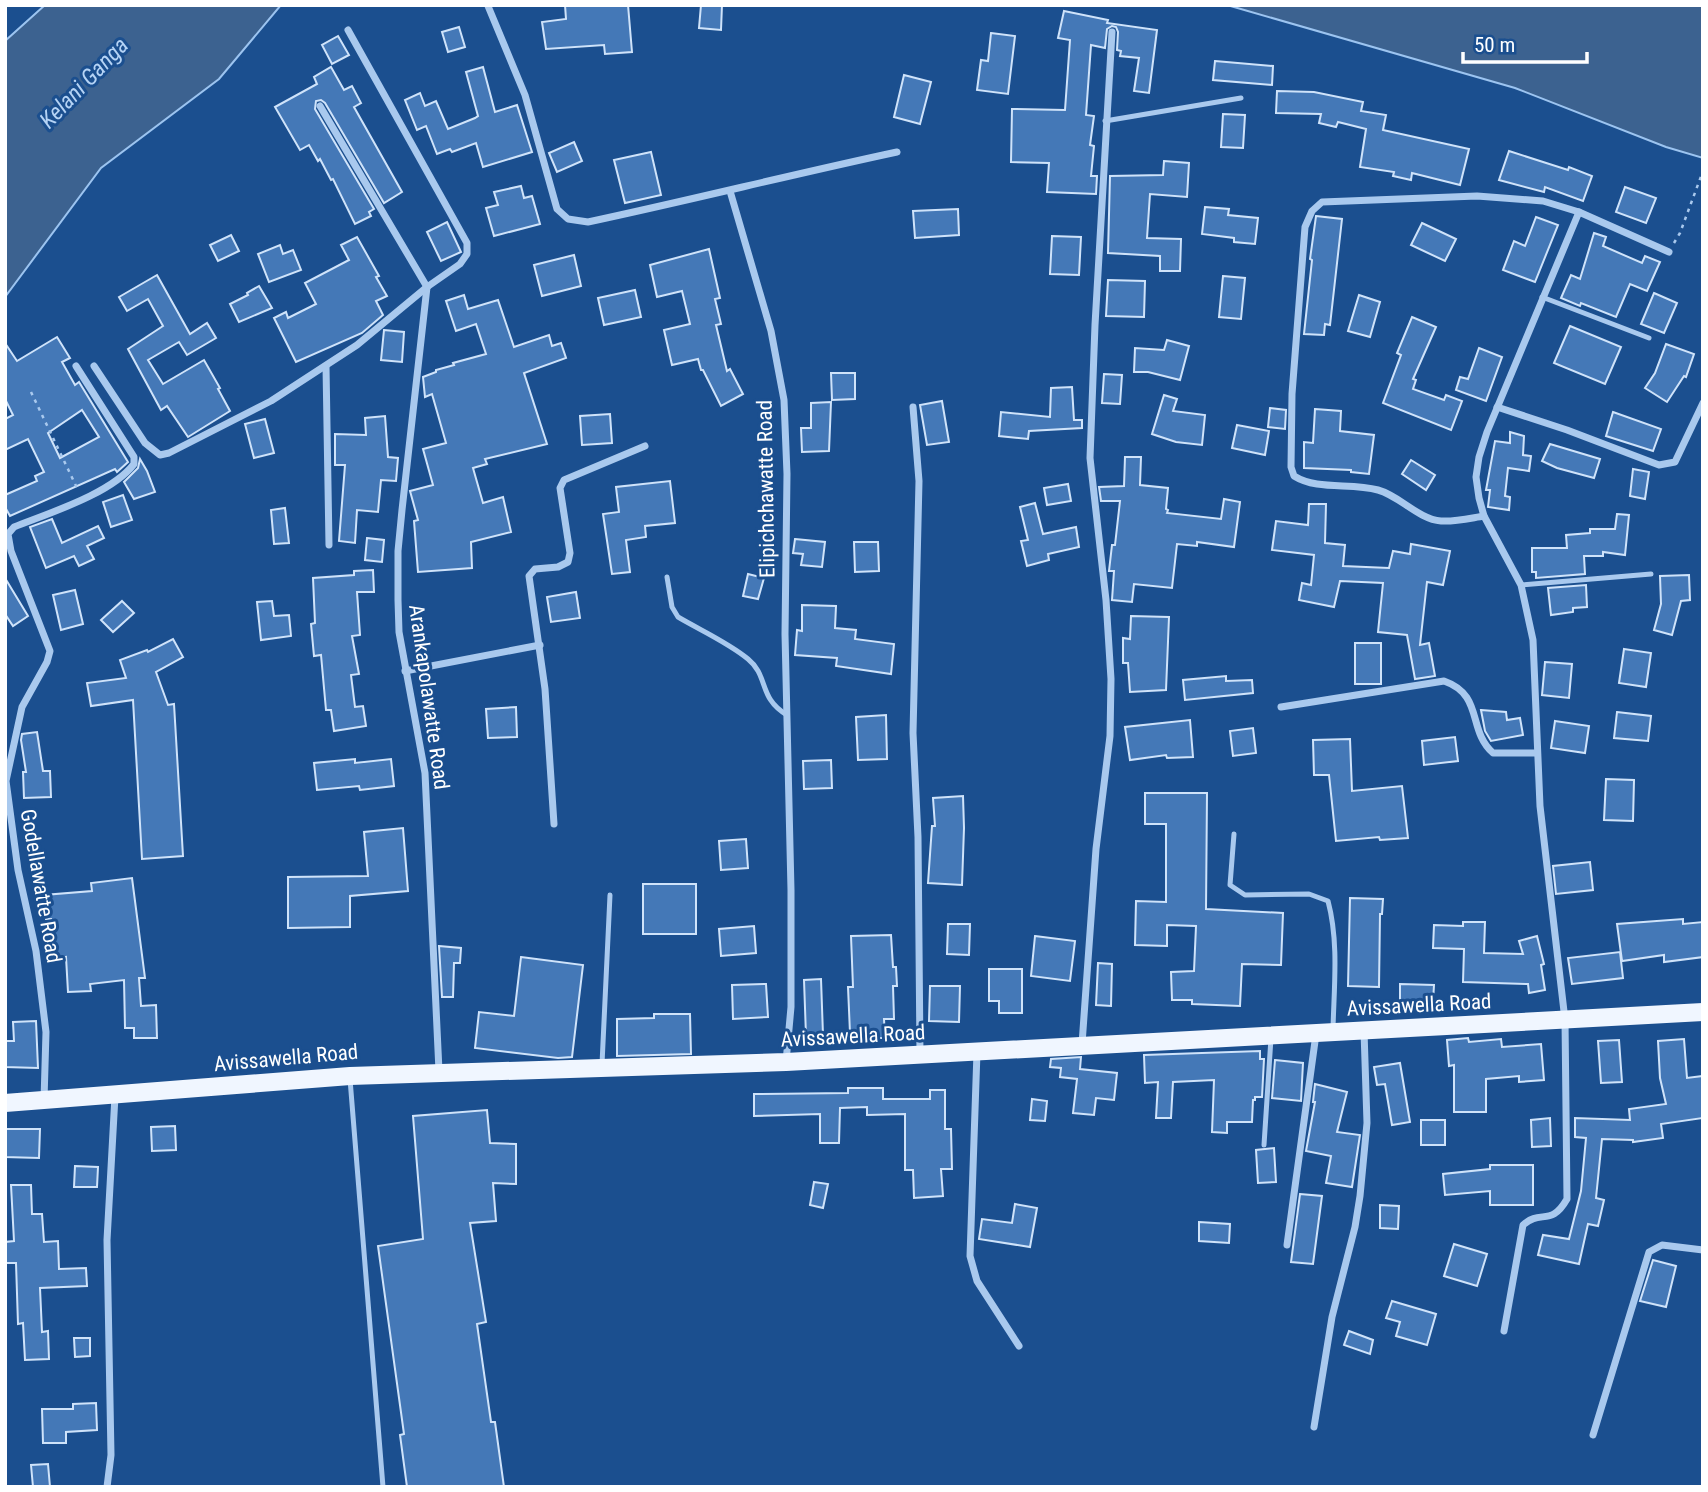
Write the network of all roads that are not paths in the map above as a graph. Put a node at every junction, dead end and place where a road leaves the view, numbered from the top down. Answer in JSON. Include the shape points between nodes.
{"nodes":[{"id":1,"x":488,"y":6,"type":"edge"},
{"id":2,"x":348,"y":30,"type":"dead end"},
{"id":3,"x":1112,"y":32,"type":"dead end"},
{"id":4,"x":1241,"y":98,"type":"dead end"},
{"id":5,"x":320,"y":106,"type":"dead end"},
{"id":6,"x":1105,"y":121,"type":"junction"},
{"id":7,"x":897,"y":152,"type":"dead end"},
{"id":8,"x":730,"y":191,"type":"junction"},
{"id":9,"x":1579,"y":212,"type":"junction"},
{"id":10,"x":1669,"y":252,"type":"dead end"},
{"id":11,"x":427,"y":287,"type":"junction"},
{"id":12,"x":1542,"y":297,"type":"junction"},
{"id":13,"x":1648,"y":338,"type":"dead end"},
{"id":14,"x":76,"y":366,"type":"dead end"},
{"id":15,"x":94,"y":366,"type":"dead end"},
{"id":16,"x":326,"y":366,"type":"junction"},
{"id":17,"x":1703,"y":403,"type":"edge"},
{"id":18,"x":913,"y":407,"type":"dead end"},
{"id":19,"x":1497,"y":407,"type":"junction"},
{"id":20,"x":645,"y":446,"type":"dead end"},
{"id":21,"x":1484,"y":516,"type":"junction"},
{"id":22,"x":329,"y":545,"type":"dead end"},
{"id":23,"x":1651,"y":574,"type":"dead end"},
{"id":24,"x":667,"y":577,"type":"dead end"},
{"id":25,"x":1521,"y":585,"type":"junction"},
{"id":26,"x":540,"y":645,"type":"junction"},
{"id":27,"x":405,"y":671,"type":"junction"},
{"id":28,"x":1281,"y":707,"type":"dead end"},
{"id":29,"x":787,"y":715,"type":"junction"},
{"id":30,"x":1537,"y":753,"type":"junction"},
{"id":31,"x":6,"y":781,"type":"edge"},
{"id":32,"x":554,"y":824,"type":"dead end"},
{"id":33,"x":1234,"y":834,"type":"dead end"},
{"id":34,"x":610,"y":895,"type":"dead end"},
{"id":35,"x":1703,"y":1012,"type":"edge"},
{"id":36,"x":1566,"y":1020,"type":"junction"},
{"id":37,"x":1364,"y":1031,"type":"junction"},
{"id":38,"x":1324,"y":1033,"type":"junction"},
{"id":39,"x":1271,"y":1035,"type":"junction"},
{"id":40,"x":1082,"y":1044,"type":"junction"},
{"id":41,"x":977,"y":1052,"type":"junction"},
{"id":42,"x":920,"y":1055,"type":"junction"},
{"id":43,"x":786,"y":1062,"type":"junction"},
{"id":44,"x":602,"y":1067,"type":"junction"},
{"id":45,"x":439,"y":1071,"type":"junction"},
{"id":46,"x":350,"y":1076,"type":"junction"},
{"id":47,"x":115,"y":1095,"type":"junction"},
{"id":48,"x":44,"y":1101,"type":"junction"},
{"id":49,"x":5,"y":1103,"type":"edge"},
{"id":50,"x":1264,"y":1145,"type":"dead end"},
{"id":51,"x":1287,"y":1245,"type":"dead end"},
{"id":52,"x":1703,"y":1250,"type":"edge"},
{"id":53,"x":1504,"y":1331,"type":"dead end"},
{"id":54,"x":1019,"y":1346,"type":"dead end"},
{"id":55,"x":1314,"y":1427,"type":"dead end"},
{"id":56,"x":1593,"y":1435,"type":"dead end"},
{"id":57,"x":107,"y":1487,"type":"edge"},
{"id":58,"x":383,"y":1487,"type":"edge"}],
"edges":[{"from":1,"to":8,"type":"street","via":[[525,95],[557,209],[568,219],[588,222]]},
{"from":2,"to":11,"type":"street","via":[[467,243],[460,264]]},
{"from":3,"to":6,"type":"street"},
{"from":4,"to":6,"type":"lane"},
{"from":5,"to":11,"type":"street"},
{"from":6,"to":40,"type":"street","via":[[1090,458],[1106,600],[1110,736],[1096,849]]},
{"from":7,"to":8,"type":"street"},
{"from":8,"to":29,"type":"street","name":"Elipichchawatte Road","via":[[768,320],[784,400]]},
{"from":9,"to":10,"type":"street"},
{"from":9,"to":12,"type":"street"},
{"from":9,"to":21,"type":"street","via":[[1508,197],[1322,202],[1305,228],[1292,394],[1294,476],[1305,484],[1383,491],[1440,521]]},
{"from":11,"to":16,"type":"street"},
{"from":11,"to":27,"type":"street","name":"Arankapolawatte Road","via":[[398,551],[399,632]]},
{"from":12,"to":13,"type":"lane"},
{"from":12,"to":19,"type":"street"},
{"from":14,"to":31,"type":"street","name":"Godellawatte Road","via":[[134,457],[134,464],[126,474],[82,499],[14,527],[8,534],[50,651],[22,707]]},
{"from":15,"to":16,"type":"street","via":[[145,443],[160,455],[271,401]]},
{"from":16,"to":22,"type":"street"},
{"from":17,"to":19,"type":"street","via":[[1675,462],[1659,465]]},
{"from":18,"to":42,"type":"street","via":[[919,481],[913,733]]},
{"from":19,"to":21,"type":"street","via":[[1476,477]]},
{"from":20,"to":26,"type":"street","via":[[564,480],[560,488],[568,562],[535,569],[529,576]]},
{"from":21,"to":25,"type":"street"},
{"from":23,"to":25,"type":"lane"},
{"from":24,"to":29,"type":"lane","via":[[678,617],[748,659],[757,669],[768,699]]},
{"from":25,"to":30,"type":"street","via":[[1533,640]]},
{"from":26,"to":27,"type":"street"},
{"from":26,"to":32,"type":"street"},
{"from":27,"to":45,"type":"street","name":"Arankapolawatte Road","via":[[425,773]]},
{"from":28,"to":30,"type":"street","via":[[1444,681],[1467,695],[1485,746],[1493,753]]},
{"from":29,"to":43,"type":"street","name":"Elipichchawatte Road","via":[[791,1007]]},
{"from":30,"to":36,"type":"street","via":[[1545,860]]},
{"from":31,"to":48,"type":"street","name":"Godellawatte Road","via":[[46,1032]]},
{"from":33,"to":38,"type":"lane","via":[[1230,885],[1245,895],[1309,894],[1328,901],[1334,955]]},
{"from":34,"to":44,"type":"lane"},
{"from":35,"to":36,"type":"main road","name":"Avissawella Road"},
{"from":36,"to":37,"type":"main road","name":"Avissawella Road"},
{"from":36,"to":53,"type":"street","via":[[1567,1199],[1551,1217],[1530,1219],[1523,1225]]},
{"from":37,"to":38,"type":"main road","name":"Avissawella Road"},
{"from":37,"to":55,"type":"street","via":[[1367,1123],[1360,1196],[1332,1317]]},
{"from":38,"to":39,"type":"main road","name":"Avissawella Road"},
{"from":38,"to":51,"type":"street"},
{"from":39,"to":40,"type":"main road","name":"Avissawella Road"},
{"from":39,"to":50,"type":"lane"},
{"from":40,"to":41,"type":"main road","name":"Avissawella Road"},
{"from":41,"to":42,"type":"main road","name":"Avissawella Road"},
{"from":41,"to":54,"type":"street","via":[[970,1256],[977,1281]]},
{"from":42,"to":43,"type":"main road","name":"Avissawella Road"},
{"from":43,"to":44,"type":"main road","name":"Avissawella Road"},
{"from":44,"to":45,"type":"main road","name":"Avissawella Road"},
{"from":45,"to":46,"type":"main road","name":"Avissawella Road"},
{"from":46,"to":47,"type":"main road","name":"Avissawella Road"},
{"from":46,"to":58,"type":"lane"},
{"from":47,"to":48,"type":"main road","name":"Avissawella Road"},
{"from":47,"to":57,"type":"street","via":[[107,1240],[111,1455]]},
{"from":48,"to":49,"type":"main road","name":"Avissawella Road"},
{"from":52,"to":56,"type":"street","via":[[1662,1245],[1648,1252]]}]}
